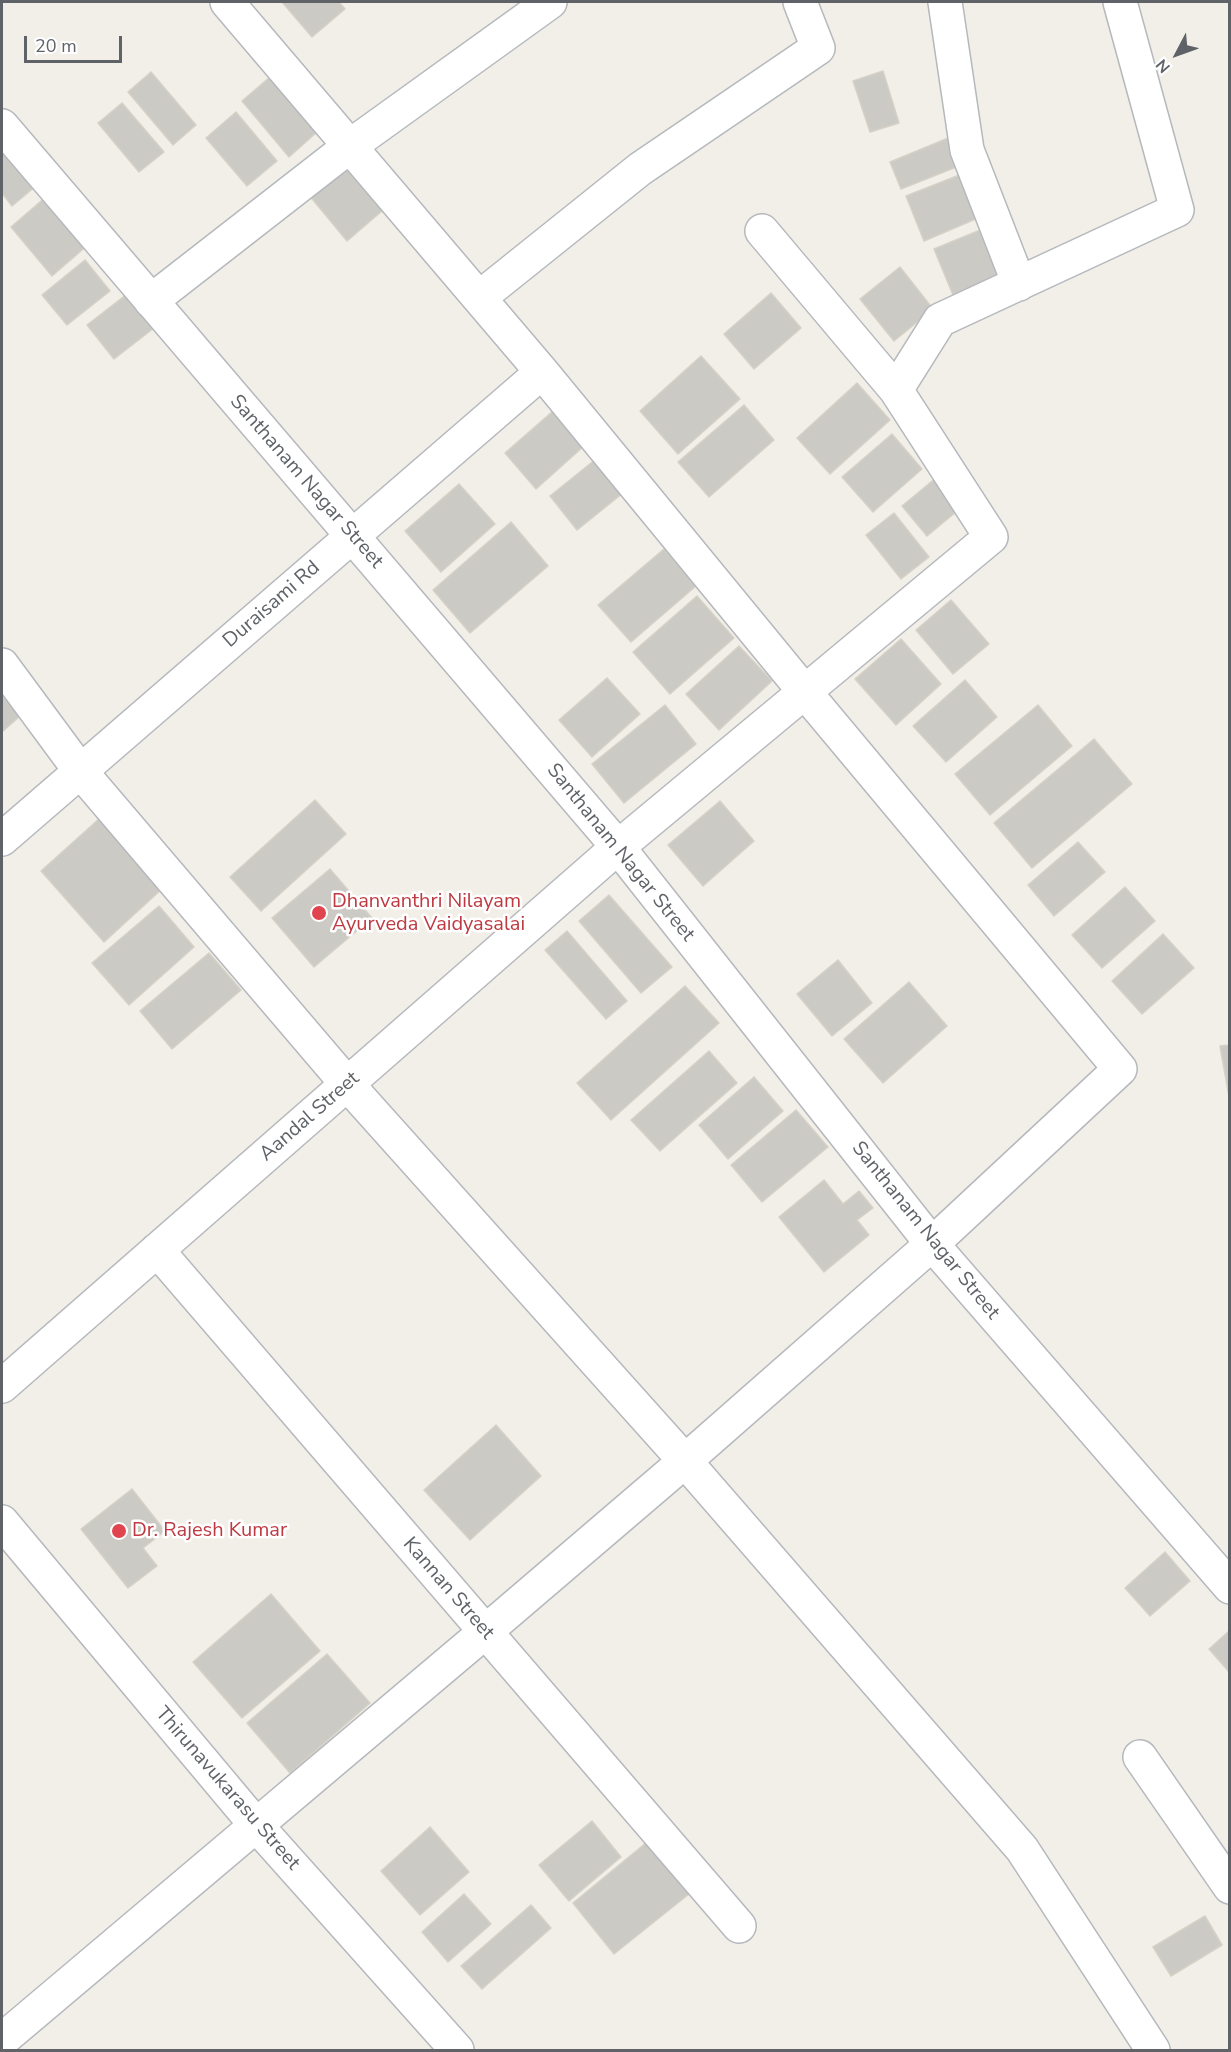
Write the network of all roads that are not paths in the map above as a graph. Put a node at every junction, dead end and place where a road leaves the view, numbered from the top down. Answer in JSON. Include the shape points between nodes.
{"nodes":[{"id":1,"x":227,"y":2,"type":"edge"},
{"id":2,"x":550,"y":2,"type":"edge"},
{"id":3,"x":800,"y":2,"type":"edge"},
{"id":4,"x":945,"y":2,"type":"edge"},
{"id":5,"x":1120,"y":2,"type":"edge"},
{"id":6,"x":2,"y":126,"type":"edge"},
{"id":7,"x":350,"y":146,"type":"junction"},
{"id":8,"x":762,"y":231,"type":"dead end"},
{"id":9,"x":1019,"y":284,"type":"junction"},
{"id":10,"x":479,"y":298,"type":"junction"},
{"id":11,"x":151,"y":301,"type":"junction"},
{"id":12,"x":542,"y":372,"type":"junction"},
{"id":13,"x":896,"y":390,"type":"junction"},
{"id":14,"x":351,"y":536,"type":"junction"},
{"id":15,"x":2,"y":665,"type":"edge"},
{"id":16,"x":804,"y":691,"type":"junction"},
{"id":17,"x":81,"y":772,"type":"junction"},
{"id":18,"x":2,"y":839,"type":"edge"},
{"id":19,"x":618,"y":847,"type":"junction"},
{"id":20,"x":348,"y":1084,"type":"junction"},
{"id":21,"x":932,"y":1244,"type":"junction"},
{"id":22,"x":157,"y":1250,"type":"junction"},
{"id":23,"x":2,"y":1386,"type":"edge"},
{"id":24,"x":685,"y":1461,"type":"junction"},
{"id":25,"x":2,"y":1522,"type":"edge"},
{"id":26,"x":1230,"y":1587,"type":"edge"},
{"id":27,"x":485,"y":1632,"type":"junction"},
{"id":28,"x":1140,"y":1757,"type":"dead end"},
{"id":29,"x":256,"y":1826,"type":"junction"},
{"id":30,"x":1230,"y":1887,"type":"edge"},
{"id":31,"x":739,"y":1926,"type":"dead end"},
{"id":32,"x":2,"y":2040,"type":"edge"},
{"id":33,"x":457,"y":2050,"type":"edge"},
{"id":34,"x":1153,"y":2050,"type":"edge"}],
"edges":[{"from":1,"to":7,"type":"street"},
{"from":2,"to":7,"type":"street"},
{"from":3,"to":10,"type":"street","via":[[818,48],[640,169]]},
{"from":4,"to":9,"type":"street","via":[[967,150]]},
{"from":5,"to":9,"type":"street","via":[[1177,210]]},
{"from":6,"to":11,"type":"street","name":"Santhanam Nagar Street"},
{"from":7,"to":10,"type":"street"},
{"from":7,"to":11,"type":"street"},
{"from":8,"to":13,"type":"street"},
{"from":9,"to":13,"type":"street","via":[[940,320]]},
{"from":10,"to":12,"type":"street"},
{"from":11,"to":14,"type":"street","name":"Santhanam Nagar Street"},
{"from":12,"to":14,"type":"street","name":"Duraisami Rd"},
{"from":12,"to":16,"type":"street"},
{"from":13,"to":16,"type":"street","name":"Aandal Street","via":[[991,537]]},
{"from":14,"to":17,"type":"street","name":"Duraisami Rd"},
{"from":14,"to":19,"type":"street","name":"Santhanam Nagar Street"},
{"from":15,"to":17,"type":"street"},
{"from":16,"to":19,"type":"street","name":"Aandal Street"},
{"from":16,"to":21,"type":"street","via":[[1120,1069]]},
{"from":17,"to":18,"type":"street","name":"Duraisami Rd"},
{"from":17,"to":20,"type":"street"},
{"from":19,"to":20,"type":"street","name":"Aandal Street"},
{"from":19,"to":21,"type":"street","name":"Santhanam Nagar Street"},
{"from":20,"to":22,"type":"street","name":"Aandal Street"},
{"from":20,"to":24,"type":"street"},
{"from":21,"to":24,"type":"street"},
{"from":21,"to":26,"type":"street","name":"Santhanam Nagar Street"},
{"from":22,"to":23,"type":"street","name":"Aandal Street"},
{"from":22,"to":27,"type":"street","name":"Kannan Street"},
{"from":24,"to":27,"type":"street"},
{"from":24,"to":34,"type":"street","via":[[1022,1849]]},
{"from":25,"to":29,"type":"street","name":"Thirunavukarasu Street"},
{"from":27,"to":29,"type":"street"},
{"from":27,"to":31,"type":"street","name":"Kannan Street"},
{"from":28,"to":30,"type":"street"},
{"from":29,"to":32,"type":"street"},
{"from":29,"to":33,"type":"street","name":"Thirunavukarasu Street"}]}
